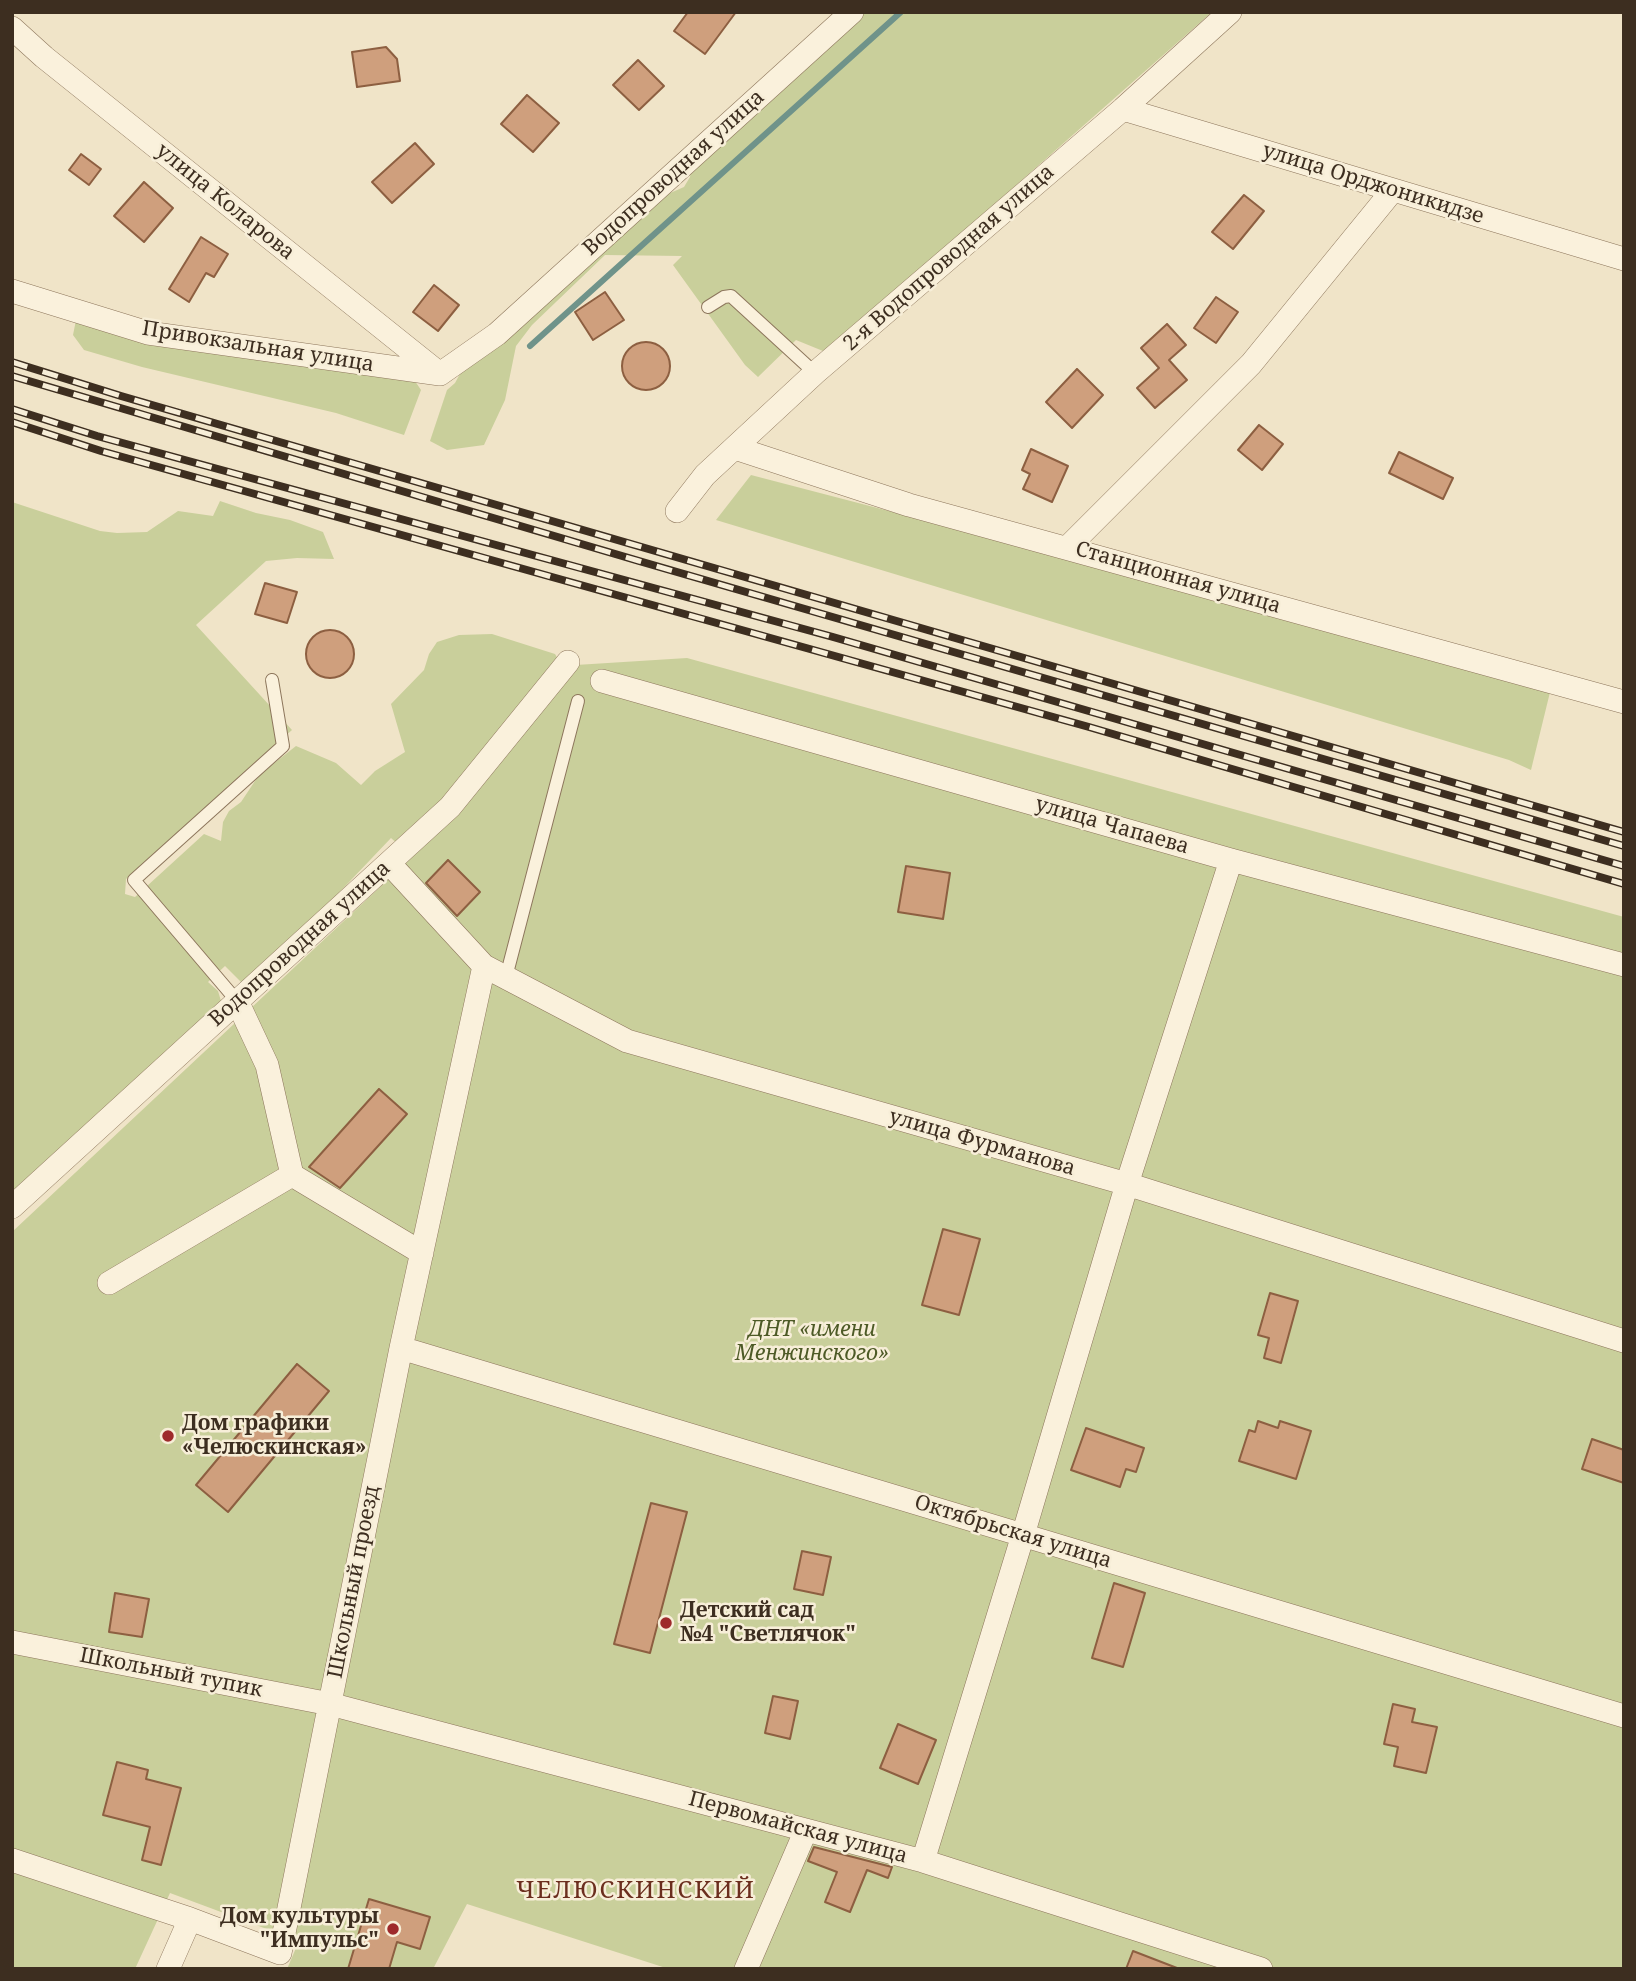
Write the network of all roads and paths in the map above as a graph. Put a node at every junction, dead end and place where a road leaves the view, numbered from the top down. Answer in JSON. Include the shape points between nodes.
{"nodes":[{"id":1,"x":852,"y":12,"type":"edge"},
{"id":2,"x":1230,"y":12,"type":"edge"},
{"id":3,"x":12,"y":28,"type":"edge"},
{"id":4,"x":1123,"y":109,"type":"junction"},
{"id":5,"x":1392,"y":190,"type":"junction"},
{"id":6,"x":1624,"y":259,"type":"edge"},
{"id":7,"x":12,"y":291,"type":"edge"},
{"id":8,"x":708,"y":307,"type":"dead end"},
{"id":9,"x":815,"y":373,"type":"junction"},
{"id":10,"x":440,"y":374,"type":"junction"},
{"id":11,"x":735,"y":448,"type":"junction"},
{"id":12,"x":677,"y":511,"type":"dead end"},
{"id":13,"x":1068,"y":547,"type":"junction"},
{"id":14,"x":568,"y":662,"type":"dead end"},
{"id":15,"x":272,"y":680,"type":"dead end"},
{"id":16,"x":602,"y":681,"type":"dead end"},
{"id":17,"x":578,"y":701,"type":"dead end"},
{"id":18,"x":1624,"y":702,"type":"edge"},
{"id":19,"x":1231,"y":860,"type":"junction"},
{"id":20,"x":389,"y":863,"type":"junction"},
{"id":21,"x":1624,"y":965,"type":"edge"},
{"id":22,"x":484,"y":966,"type":"junction"},
{"id":23,"x":506,"y":977,"type":"junction"},
{"id":24,"x":237,"y":1002,"type":"junction"},
{"id":25,"x":292,"y":1175,"type":"junction"},
{"id":26,"x":1126,"y":1184,"type":"junction"},
{"id":27,"x":12,"y":1208,"type":"edge"},
{"id":28,"x":422,"y":1253,"type":"junction"},
{"id":29,"x":109,"y":1283,"type":"dead end"},
{"id":30,"x":1624,"y":1341,"type":"edge"},
{"id":31,"x":401,"y":1348,"type":"junction"},
{"id":32,"x":1023,"y":1535,"type":"junction"},
{"id":33,"x":12,"y":1642,"type":"edge"},
{"id":34,"x":330,"y":1704,"type":"junction"},
{"id":35,"x":1624,"y":1716,"type":"edge"},
{"id":36,"x":806,"y":1830,"type":"junction"},
{"id":37,"x":12,"y":1860,"type":"edge"},
{"id":38,"x":923,"y":1861,"type":"junction"},
{"id":39,"x":190,"y":1919,"type":"junction"},
{"id":40,"x":168,"y":1969,"type":"edge"},
{"id":41,"x":746,"y":1969,"type":"edge"},
{"id":42,"x":1261,"y":1969,"type":"edge"}],
"edges":[{"from":1,"to":10,"type":"street","name":"Водопроводная улица","via":[[497,334]]},
{"from":2,"to":4,"type":"street","name":"2-я Водопроводная улица"},
{"from":3,"to":10,"type":"street","name":"улица Коларова"},
{"from":4,"to":5,"type":"street","name":"улица Орджоникидзе"},
{"from":4,"to":9,"type":"street","name":"2-я Водопроводная улица"},
{"from":5,"to":6,"type":"street","name":"улица Орджоникидзе"},
{"from":5,"to":13,"type":"street","via":[[1251,364]]},
{"from":7,"to":10,"type":"street","name":"Привокзальная улица","via":[[148,333]]},
{"from":8,"to":9,"type":"lane","via":[[731,296]]},
{"from":9,"to":11,"type":"street","name":"2-я Водопроводная улица"},
{"from":11,"to":12,"type":"street","name":"2-я Водопроводная улица","via":[[705,475]]},
{"from":11,"to":13,"type":"street","name":"Станционная улица","via":[[909,505]]},
{"from":13,"to":18,"type":"street","name":"Станционная улица"},
{"from":14,"to":20,"type":"street","name":"Водопроводная улица","via":[[450,807]]},
{"from":15,"to":24,"type":"lane","via":[[283,746],[134,880]]},
{"from":16,"to":19,"type":"street","name":"улица Чапаева"},
{"from":17,"to":23,"type":"lane"},
{"from":19,"to":21,"type":"street","name":"улица Чапаева"},
{"from":19,"to":26,"type":"street"},
{"from":20,"to":22,"type":"street","name":"улица Фурманова"},
{"from":20,"to":24,"type":"street","name":"Водопроводная улица"},
{"from":22,"to":23,"type":"street","name":"улица Фурманова"},
{"from":22,"to":28,"type":"street","name":"Школьный проезд"},
{"from":23,"to":26,"type":"street","name":"улица Фурманова","via":[[627,1041]]},
{"from":24,"to":25,"type":"street","via":[[267,1065]]},
{"from":24,"to":27,"type":"street","name":"Водопроводная улица"},
{"from":25,"to":28,"type":"street"},
{"from":25,"to":29,"type":"street"},
{"from":26,"to":30,"type":"street","name":"улица Фурманова"},
{"from":26,"to":32,"type":"street"},
{"from":28,"to":31,"type":"street","name":"Школьный проезд"},
{"from":31,"to":32,"type":"street","name":"Октябрьская улица"},
{"from":31,"to":34,"type":"street","name":"Школьный проезд"},
{"from":32,"to":35,"type":"street","name":"Октябрьская улица"},
{"from":32,"to":38,"type":"street"},
{"from":33,"to":34,"type":"street","name":"Школьный тупик"},
{"from":34,"to":36,"type":"street","name":"Первомайская улица"},
{"from":34,"to":39,"type":"street","name":"Школьный проезд","via":[[279,1952]]},
{"from":36,"to":38,"type":"street","name":"Первомайская улица"},
{"from":36,"to":41,"type":"street"},
{"from":37,"to":39,"type":"street"},
{"from":38,"to":42,"type":"street","name":"Первомайская улица"},
{"from":39,"to":40,"type":"street"}]}
